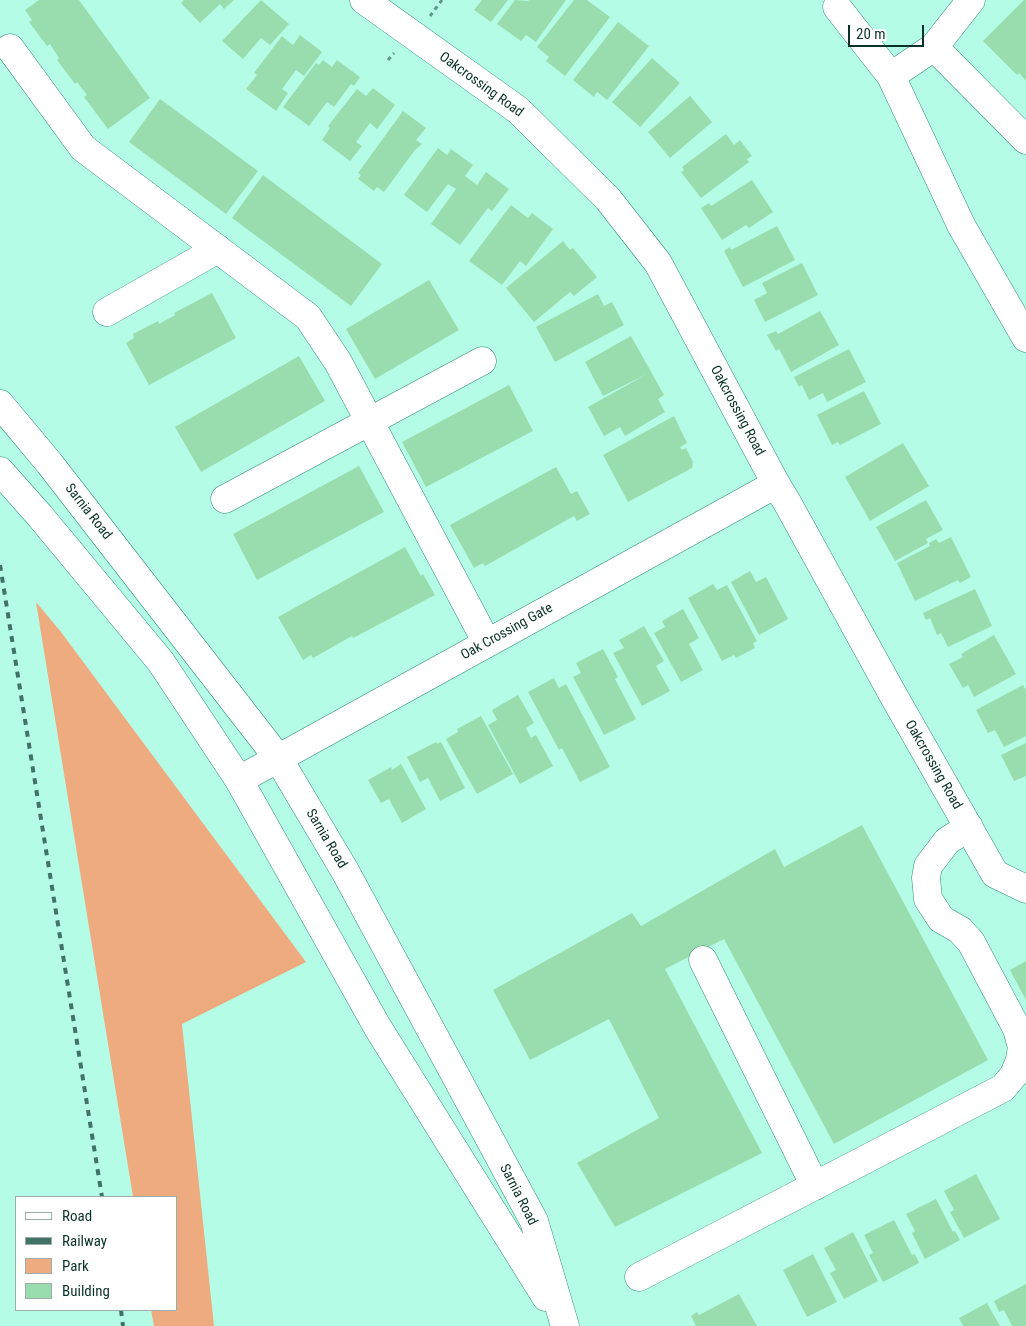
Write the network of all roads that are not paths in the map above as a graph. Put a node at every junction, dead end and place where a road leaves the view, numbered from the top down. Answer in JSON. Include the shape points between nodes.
{"nodes":[{"id":1,"x":364,"y":0,"type":"edge"},
{"id":2,"x":971,"y":0,"type":"edge"},
{"id":3,"x":837,"y":7,"type":"dead end"},
{"id":4,"x":934,"y":47,"type":"junction"},
{"id":5,"x":10,"y":48,"type":"dead end"},
{"id":6,"x":891,"y":76,"type":"junction"},
{"id":7,"x":1026,"y":140,"type":"edge"},
{"id":8,"x":218,"y":250,"type":"junction"},
{"id":9,"x":107,"y":312,"type":"dead end"},
{"id":10,"x":1026,"y":338,"type":"edge"},
{"id":11,"x":482,"y":361,"type":"dead end"},
{"id":12,"x":0,"y":404,"type":"edge"},
{"id":13,"x":369,"y":421,"type":"junction"},
{"id":14,"x":0,"y":471,"type":"edge"},
{"id":15,"x":776,"y":484,"type":"junction"},
{"id":16,"x":225,"y":499,"type":"dead end"},
{"id":17,"x":487,"y":643,"type":"junction"},
{"id":18,"x":278,"y":758,"type":"junction"},
{"id":19,"x":238,"y":780,"type":"junction"},
{"id":20,"x":969,"y":827,"type":"junction"},
{"id":21,"x":1026,"y":888,"type":"edge"},
{"id":22,"x":703,"y":960,"type":"dead end"},
{"id":23,"x":815,"y":1186,"type":"junction"},
{"id":24,"x":639,"y":1277,"type":"dead end"},
{"id":25,"x":565,"y":1326,"type":"edge"}],
"edges":[{"from":1,"to":15,"type":"main road","name":"Oakcrossing Road","via":[[518,110],[608,199],[658,263]]},
{"from":2,"to":4,"type":"main road"},
{"from":3,"to":6,"type":"main road"},
{"from":4,"to":6,"type":"main road"},
{"from":4,"to":7,"type":"main road"},
{"from":5,"to":8,"type":"main road","via":[[83,148]]},
{"from":6,"to":10,"type":"main road","via":[[961,225]]},
{"from":8,"to":9,"type":"main road"},
{"from":8,"to":13,"type":"main road","via":[[308,317],[338,362]]},
{"from":11,"to":13,"type":"main road"},
{"from":12,"to":18,"type":"main road","name":"Sarnia Road"},
{"from":13,"to":16,"type":"main road"},
{"from":13,"to":17,"type":"main road"},
{"from":14,"to":19,"type":"main road","name":"Sarnia Road","via":[[160,662]]},
{"from":15,"to":17,"type":"main road","name":"Oak Crossing Gate"},
{"from":15,"to":20,"type":"main road","name":"Oakcrossing Road"},
{"from":17,"to":18,"type":"main road","name":"Oak Crossing Gate"},
{"from":18,"to":19,"type":"main road","name":"Oak Crossing Gate"},
{"from":18,"to":25,"type":"main road","name":"Sarnia Road","via":[[345,871],[534,1222]]},
{"from":19,"to":25,"type":"main road","name":"Sarnia Road","via":[[378,1028]]},
{"from":20,"to":21,"type":"main road","name":"Oakcrossing Road","via":[[995,874]]},
{"from":20,"to":23,"type":"main road","via":[[947,841],[928,866],[928,899],[941,919],[960,930],[971,942],[1017,1029],[1022,1047],[1014,1074],[1003,1088]]},
{"from":22,"to":23,"type":"main road"},
{"from":23,"to":24,"type":"main road"}]}
